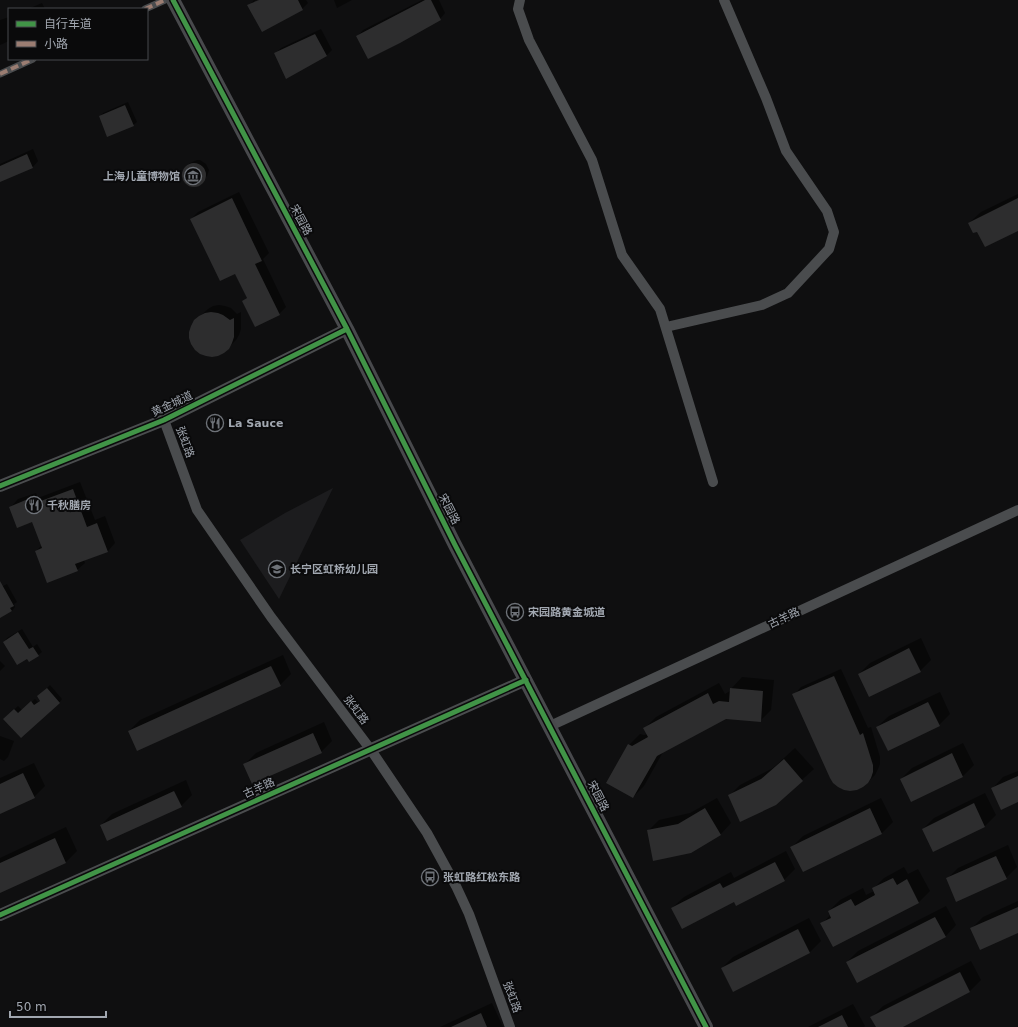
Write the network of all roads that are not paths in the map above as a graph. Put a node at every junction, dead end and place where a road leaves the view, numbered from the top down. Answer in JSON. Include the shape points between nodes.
{"nodes":[{"id":1,"x":165,"y":0,"type":"edge"},
{"id":2,"x":173,"y":0,"type":"edge"},
{"id":3,"x":520,"y":0,"type":"edge"},
{"id":4,"x":724,"y":0,"type":"edge"},
{"id":5,"x":147,"y":8,"type":"edge"},
{"id":6,"x":31,"y":60,"type":"edge"},
{"id":7,"x":0,"y":74,"type":"edge"},
{"id":8,"x":666,"y":327,"type":"junction"},
{"id":9,"x":347,"y":329,"type":"junction"},
{"id":10,"x":164,"y":420,"type":"junction"},
{"id":11,"x":713,"y":482,"type":"dead end"},
{"id":12,"x":0,"y":486,"type":"edge"},
{"id":13,"x":1018,"y":510,"type":"edge"},
{"id":14,"x":526,"y":680,"type":"junction"},
{"id":15,"x":550,"y":726,"type":"junction"},
{"id":16,"x":371,"y":750,"type":"junction"},
{"id":17,"x":0,"y":915,"type":"edge"},
{"id":18,"x":510,"y":1027,"type":"edge"},
{"id":19,"x":706,"y":1027,"type":"edge"}],
"edges":[{"from":1,"to":5,"type":"street"},
{"from":2,"to":9,"type":"main road","name":"宋园路"},
{"from":3,"to":8,"type":"street","via":[[518,9],[529,40],[592,160],[622,256],[660,309]]},
{"from":4,"to":8,"type":"street","via":[[786,150],[827,211],[834,232],[829,249],[788,293],[762,306]]},
{"from":6,"to":7,"type":"street"},
{"from":8,"to":11,"type":"street"},
{"from":9,"to":10,"type":"street","name":"黄金城道"},
{"from":9,"to":14,"type":"main road","name":"宋园路"},
{"from":10,"to":12,"type":"street","name":"黄金城道"},
{"from":10,"to":16,"type":"street","name":"张虹路","via":[[197,510],[271,617]]},
{"from":13,"to":15,"type":"street","name":"古羊路"},
{"from":14,"to":15,"type":"main road","name":"宋园路"},
{"from":14,"to":16,"type":"street","name":"古羊路"},
{"from":15,"to":19,"type":"main road","name":"宋园路"},
{"from":16,"to":17,"type":"street","name":"古羊路"},
{"from":16,"to":18,"type":"street","name":"张虹路","via":[[427,834],[456,886],[469,914]]}]}
